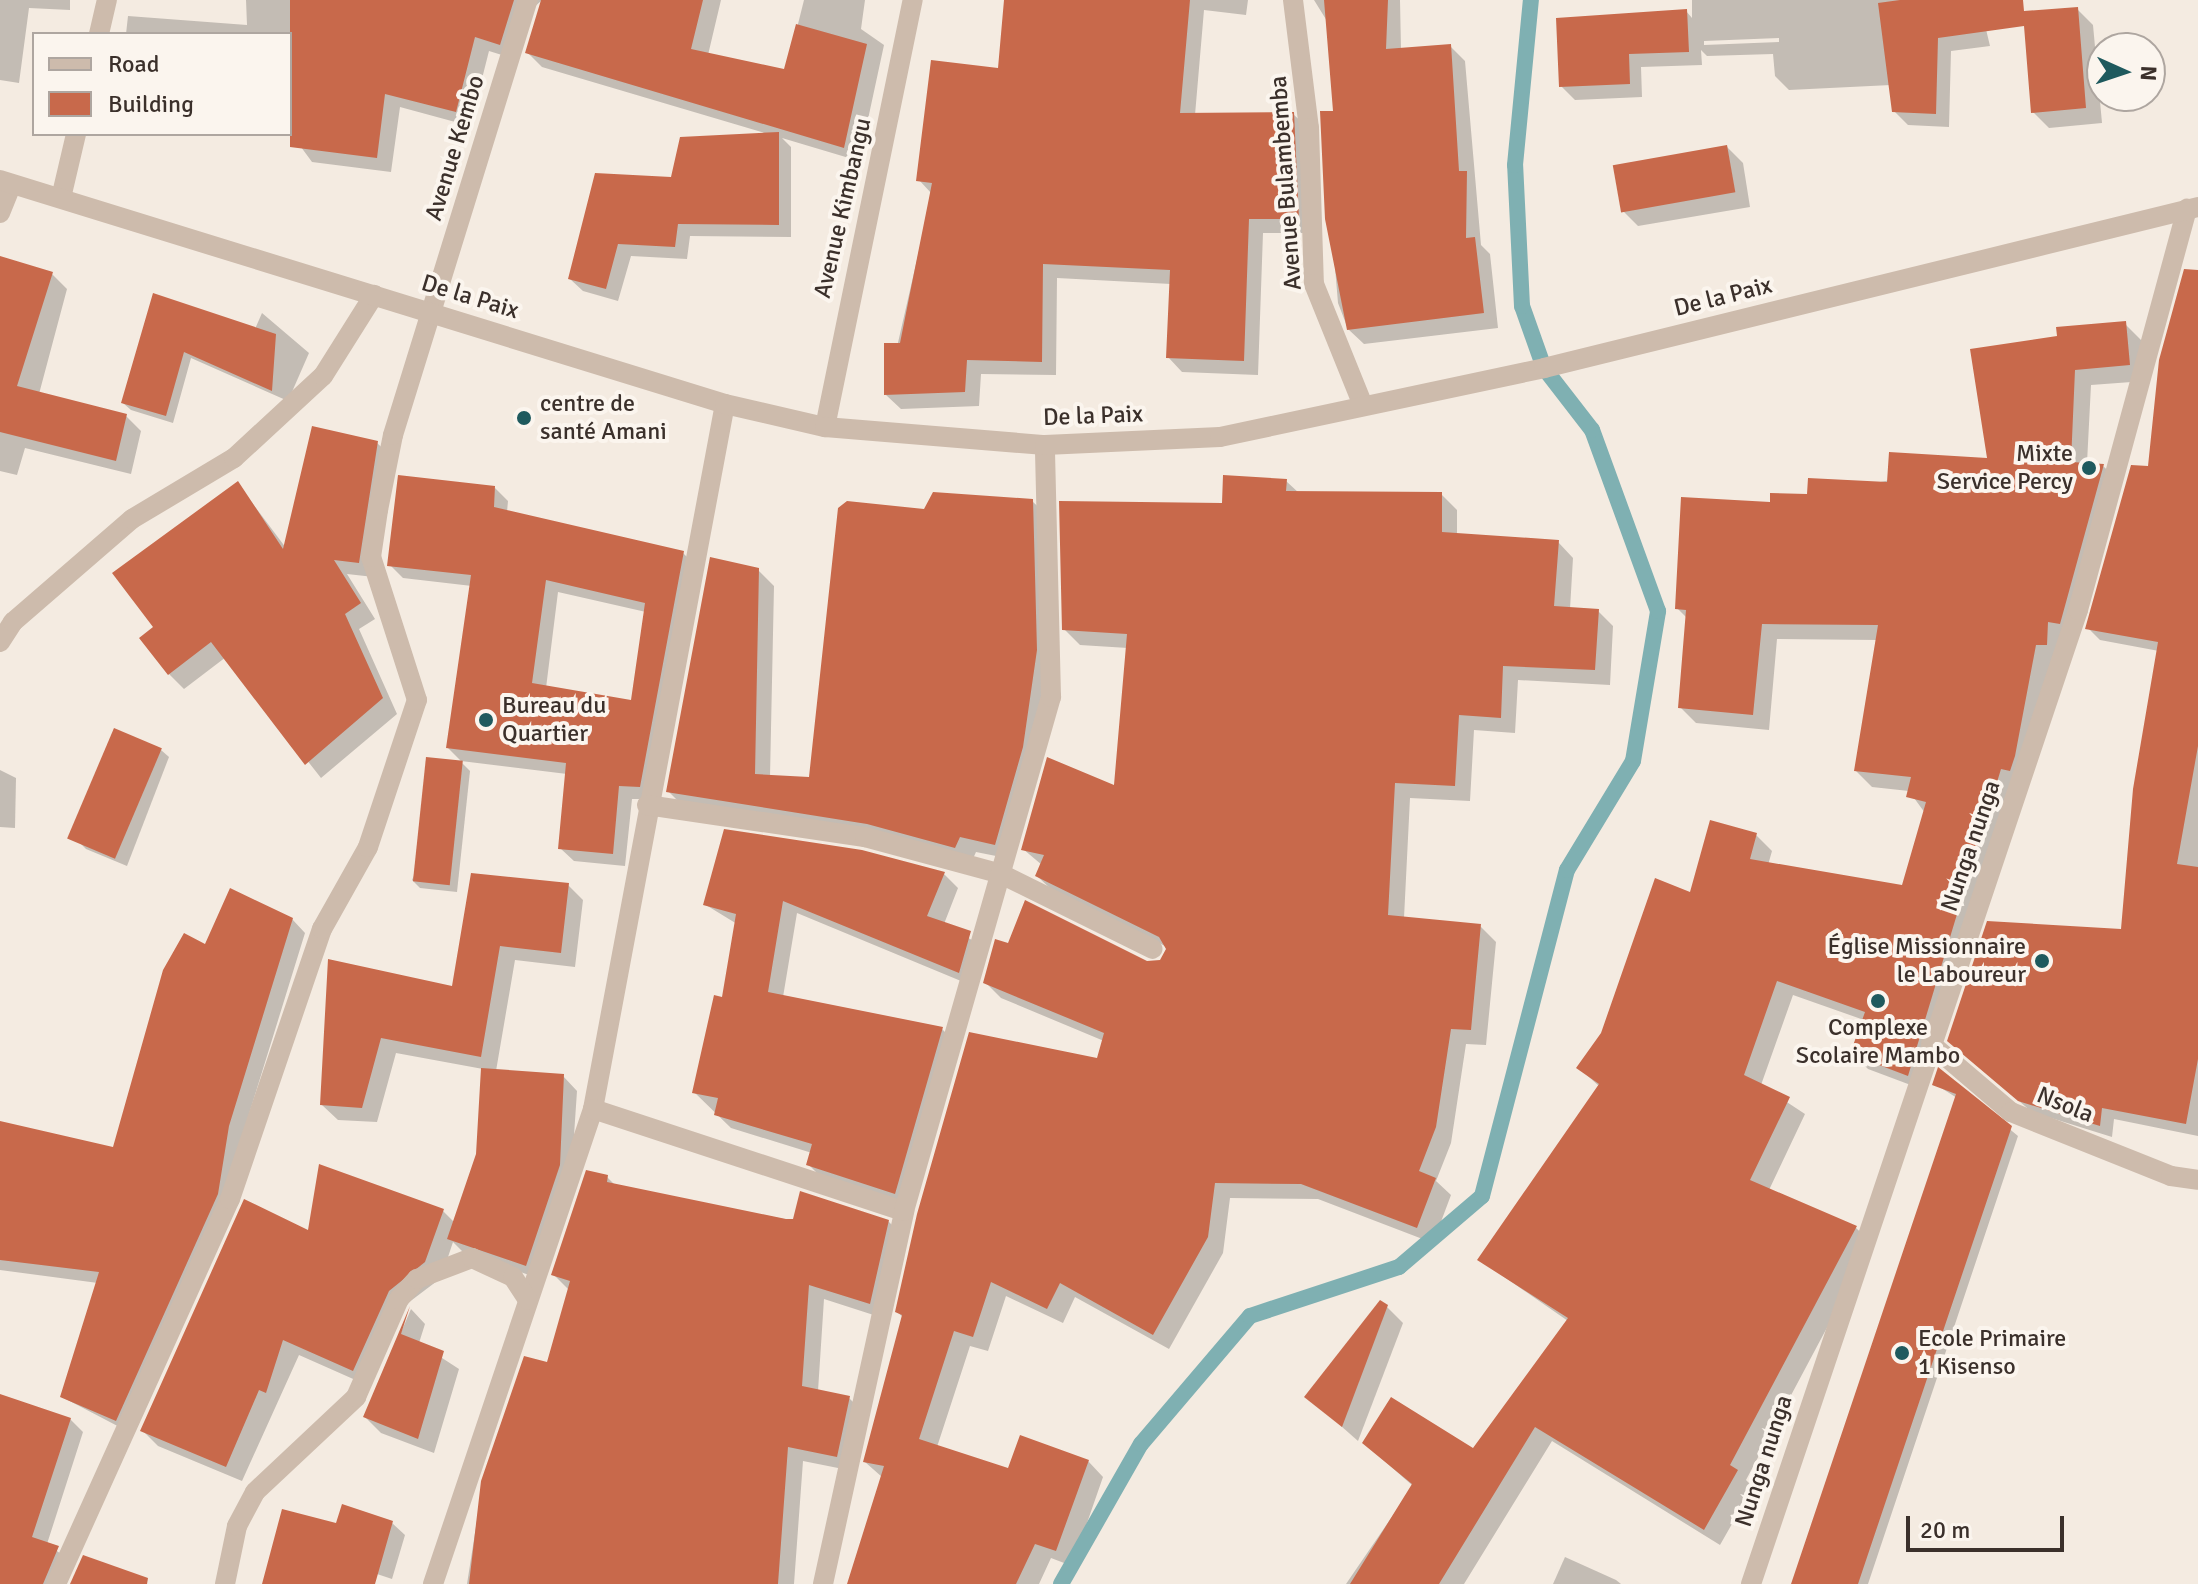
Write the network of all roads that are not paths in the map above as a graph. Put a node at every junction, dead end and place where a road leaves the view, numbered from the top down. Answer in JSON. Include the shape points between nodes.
{"nodes":[{"id":1,"x":107,"y":0,"type":"edge"},
{"id":2,"x":528,"y":0,"type":"edge"},
{"id":3,"x":913,"y":0,"type":"edge"},
{"id":4,"x":1293,"y":0,"type":"edge"},
{"id":5,"x":99,"y":32,"type":"edge"},
{"id":6,"x":76,"y":136,"type":"edge"},
{"id":7,"x":6,"y":182,"type":"edge"},
{"id":8,"x":61,"y":198,"type":"junction"},
{"id":9,"x":2192,"y":208,"type":"edge"},
{"id":10,"x":0,"y":213,"type":"edge"},
{"id":11,"x":374,"y":295,"type":"junction"},
{"id":12,"x":431,"y":311,"type":"junction"},
{"id":13,"x":1362,"y":403,"type":"junction"},
{"id":14,"x":725,"y":404,"type":"junction"},
{"id":15,"x":825,"y":427,"type":"junction"},
{"id":16,"x":1045,"y":445,"type":"junction"},
{"id":17,"x":0,"y":642,"type":"edge"},
{"id":18,"x":647,"y":805,"type":"junction"},
{"id":19,"x":1001,"y":874,"type":"junction"},
{"id":20,"x":1153,"y":949,"type":"dead end"},
{"id":21,"x":1931,"y":1044,"type":"junction"},
{"id":22,"x":593,"y":1109,"type":"junction"},
{"id":23,"x":2198,"y":1180,"type":"edge"},
{"id":24,"x":904,"y":1211,"type":"junction"},
{"id":25,"x":528,"y":1300,"type":"junction"},
{"id":26,"x":56,"y":1584,"type":"edge"},
{"id":27,"x":225,"y":1584,"type":"edge"},
{"id":28,"x":433,"y":1584,"type":"edge"},
{"id":29,"x":823,"y":1584,"type":"edge"},
{"id":30,"x":1751,"y":1584,"type":"edge"}],
"edges":[{"from":1,"to":5,"type":"street"},
{"from":2,"to":12,"type":"street","name":"Avenue Kembo"},
{"from":3,"to":15,"type":"street","name":"Avenue Kimbangu"},
{"from":4,"to":13,"type":"street","name":"Avenue Bulambemba","via":[[1309,128],[1314,284]]},
{"from":6,"to":8,"type":"street"},
{"from":7,"to":8,"type":"street","name":"De la Paix"},
{"from":7,"to":10,"type":"street"},
{"from":8,"to":11,"type":"street","name":"De la Paix"},
{"from":9,"to":13,"type":"street","name":"De la Paix","via":[[1544,368]]},
{"from":9,"to":21,"type":"street","name":"Nunga nunga","via":[[2078,610]]},
{"from":11,"to":12,"type":"street","name":"De la Paix"},
{"from":11,"to":17,"type":"street","via":[[323,376],[234,458],[132,519],[13,622]]},
{"from":12,"to":14,"type":"street","name":"De la Paix"},
{"from":12,"to":26,"type":"street","name":"Avenue Kembo","via":[[393,435],[371,557],[417,700],[368,847],[322,929],[230,1199]]},
{"from":13,"to":16,"type":"street","name":"De la Paix","via":[[1220,437]]},
{"from":14,"to":15,"type":"street","name":"De la Paix"},
{"from":14,"to":18,"type":"street"},
{"from":15,"to":16,"type":"street","name":"De la Paix"},
{"from":16,"to":19,"type":"street","via":[[1051,697]]},
{"from":18,"to":19,"type":"street","via":[[839,832]]},
{"from":18,"to":22,"type":"street"},
{"from":19,"to":20,"type":"street"},
{"from":19,"to":24,"type":"street"},
{"from":21,"to":23,"type":"street","name":"Nsola","via":[[2011,1112],[2171,1176]]},
{"from":21,"to":30,"type":"street","name":"Nunga nunga"},
{"from":22,"to":24,"type":"street"},
{"from":22,"to":25,"type":"street"},
{"from":24,"to":29,"type":"street"},
{"from":25,"to":27,"type":"street","via":[[513,1277],[472,1258],[417,1279],[399,1299],[356,1397],[255,1492],[237,1526]]},
{"from":25,"to":28,"type":"street"}]}
